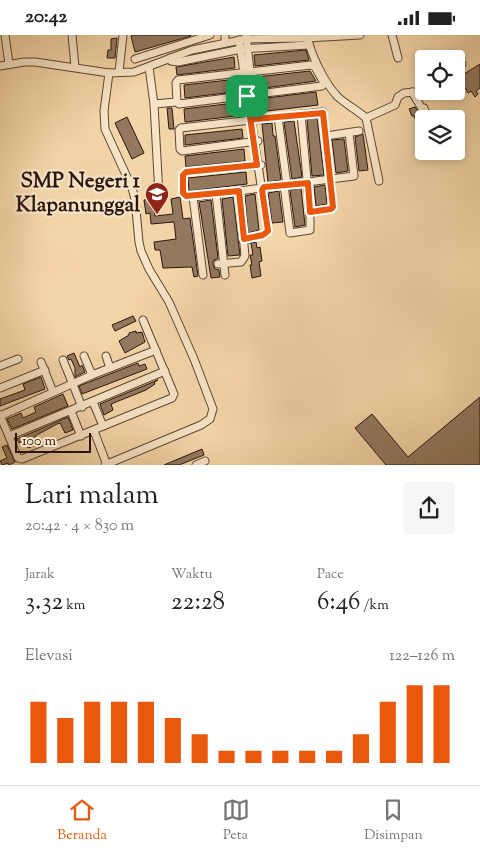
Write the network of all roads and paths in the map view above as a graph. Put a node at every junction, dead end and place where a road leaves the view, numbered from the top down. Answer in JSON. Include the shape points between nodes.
{"nodes":[{"id":1,"x":5,"y":35,"type":"edge"},
{"id":2,"x":72,"y":35,"type":"edge"},
{"id":3,"x":123,"y":35,"type":"edge"},
{"id":4,"x":210,"y":35,"type":"edge"},
{"id":5,"x":360,"y":35,"type":"edge"},
{"id":6,"x":392,"y":35,"type":"edge"},
{"id":7,"x":263,"y":36,"type":"edge"},
{"id":8,"x":295,"y":37,"type":"edge"},
{"id":9,"x":244,"y":38,"type":"edge"},
{"id":10,"x":225,"y":39,"type":"edge"},
{"id":11,"x":307,"y":39,"type":"edge"},
{"id":12,"x":295,"y":47,"type":"junction"},
{"id":13,"x":264,"y":48,"type":"junction"},
{"id":14,"x":244,"y":49,"type":"junction"},
{"id":15,"x":151,"y":53,"type":"junction"},
{"id":16,"x":170,"y":58,"type":"junction"},
{"id":17,"x":135,"y":59,"type":"dead end"},
{"id":18,"x":398,"y":59,"type":"dead end"},
{"id":19,"x":9,"y":64,"type":"junction"},
{"id":20,"x":0,"y":66,"type":"edge"},
{"id":21,"x":151,"y":66,"type":"junction"},
{"id":22,"x":75,"y":67,"type":"junction"},
{"id":23,"x":109,"y":73,"type":"junction"},
{"id":24,"x":119,"y":73,"type":"junction"},
{"id":25,"x":247,"y":73,"type":"junction"},
{"id":26,"x":412,"y":92,"type":"junction"},
{"id":27,"x":415,"y":92,"type":"edge"},
{"id":28,"x":250,"y":95,"type":"junction"},
{"id":29,"x":177,"y":102,"type":"junction"},
{"id":30,"x":154,"y":104,"type":"junction"},
{"id":31,"x":425,"y":110,"type":"edge"},
{"id":32,"x":301,"y":114,"type":"junction"},
{"id":33,"x":278,"y":117,"type":"junction"},
{"id":34,"x":366,"y":118,"type":"junction"},
{"id":35,"x":253,"y":120,"type":"junction"},
{"id":36,"x":359,"y":131,"type":"dead end"},
{"id":37,"x":349,"y":133,"type":"junction"},
{"id":38,"x":326,"y":136,"type":"junction"},
{"id":39,"x":256,"y":141,"type":"junction"},
{"id":40,"x":259,"y":165,"type":"junction"},
{"id":41,"x":331,"y":179,"type":"junction"},
{"id":42,"x":379,"y":181,"type":"dead end"},
{"id":43,"x":308,"y":183,"type":"junction"},
{"id":44,"x":286,"y":185,"type":"junction"},
{"id":45,"x":262,"y":188,"type":"junction"},
{"id":46,"x":239,"y":191,"type":"junction"},
{"id":47,"x":216,"y":194,"type":"junction"},
{"id":48,"x":159,"y":195,"type":"dead end"},
{"id":49,"x":193,"y":197,"type":"junction"},
{"id":50,"x":310,"y":212,"type":"junction"},
{"id":51,"x":244,"y":239,"type":"junction"},
{"id":52,"x":221,"y":264,"type":"junction"},
{"id":53,"x":203,"y":275,"type":"dead end"},
{"id":54,"x":225,"y":275,"type":"dead end"},
{"id":55,"x":143,"y":320,"type":"dead end"},
{"id":56,"x":156,"y":350,"type":"junction"},
{"id":57,"x":84,"y":356,"type":"dead end"},
{"id":58,"x":106,"y":356,"type":"dead end"},
{"id":59,"x":18,"y":359,"type":"dead end"},
{"id":60,"x":63,"y":360,"type":"dead end"},
{"id":61,"x":41,"y":362,"type":"dead end"},
{"id":62,"x":0,"y":366,"type":"edge"},
{"id":63,"x":110,"y":368,"type":"junction"},
{"id":64,"x":45,"y":370,"type":"junction"},
{"id":65,"x":165,"y":371,"type":"junction"},
{"id":66,"x":92,"y":375,"type":"junction"},
{"id":67,"x":72,"y":384,"type":"junction"},
{"id":68,"x":0,"y":388,"type":"edge"},
{"id":69,"x":53,"y":392,"type":"junction"},
{"id":70,"x":93,"y":402,"type":"junction"},
{"id":71,"x":82,"y":407,"type":"junction"},
{"id":72,"x":71,"y":411,"type":"junction"},
{"id":73,"x":0,"y":415,"type":"edge"},
{"id":74,"x":103,"y":426,"type":"junction"},
{"id":75,"x":94,"y":431,"type":"junction"},
{"id":76,"x":9,"y":436,"type":"junction"},
{"id":77,"x":81,"y":436,"type":"junction"},
{"id":78,"x":205,"y":461,"type":"dead end"},
{"id":79,"x":106,"y":465,"type":"edge"},
{"id":80,"x":196,"y":465,"type":"edge"}],
"edges":[{"from":1,"to":19,"type":"street"},
{"from":2,"to":22,"type":"street"},
{"from":3,"to":24,"type":"street"},
{"from":4,"to":15,"type":"street"},
{"from":5,"to":11,"type":"street"},
{"from":6,"to":18,"type":"street"},
{"from":7,"to":8,"type":"street"},
{"from":7,"to":9,"type":"street"},
{"from":7,"to":13,"type":"street"},
{"from":8,"to":11,"type":"street"},
{"from":8,"to":12,"type":"street"},
{"from":9,"to":10,"type":"street"},
{"from":9,"to":14,"type":"street"},
{"from":10,"to":16,"type":"street"},
{"from":11,"to":12,"type":"street"},
{"from":11,"to":34,"type":"street","via":[[328,83],[337,95]]},
{"from":12,"to":13,"type":"street"},
{"from":13,"to":14,"type":"street"},
{"from":14,"to":16,"type":"street","via":[[178,62]]},
{"from":14,"to":25,"type":"street"},
{"from":15,"to":17,"type":"street"},
{"from":15,"to":21,"type":"street"},
{"from":16,"to":21,"type":"street"},
{"from":19,"to":20,"type":"street"},
{"from":19,"to":22,"type":"street","via":[[34,62]]},
{"from":21,"to":24,"type":"street"},
{"from":21,"to":30,"type":"street"},
{"from":22,"to":23,"type":"street"},
{"from":23,"to":24,"type":"street"},
{"from":23,"to":79,"type":"street","via":[[104,111],[106,129],[132,188],[141,251],[168,302],[213,409],[210,419],[202,425]]},
{"from":25,"to":28,"type":"street"},
{"from":25,"to":28,"type":"street","via":[[312,65],[324,83],[322,86]]},
{"from":25,"to":29,"type":"street","via":[[178,80]]},
{"from":26,"to":27,"type":"street"},
{"from":26,"to":31,"type":"street"},
{"from":26,"to":34,"type":"street","via":[[398,97],[395,105]]},
{"from":28,"to":29,"type":"street"},
{"from":28,"to":35,"type":"street"},
{"from":29,"to":30,"type":"street"},
{"from":30,"to":48,"type":"street"},
{"from":32,"to":33,"type":"street"},
{"from":32,"to":38,"type":"street","via":[[323,113]]},
{"from":32,"to":43,"type":"street"},
{"from":33,"to":35,"type":"street"},
{"from":33,"to":44,"type":"street"},
{"from":34,"to":42,"type":"street"},
{"from":35,"to":39,"type":"street"},
{"from":35,"to":39,"type":"street","via":[[181,128],[180,149]]},
{"from":36,"to":37,"type":"street"},
{"from":37,"to":38,"type":"street"},
{"from":37,"to":41,"type":"street","via":[[354,176]]},
{"from":38,"to":41,"type":"street"},
{"from":39,"to":40,"type":"street"},
{"from":40,"to":45,"type":"street"},
{"from":40,"to":49,"type":"street","via":[[186,172],[183,175],[183,193]]},
{"from":41,"to":43,"type":"street"},
{"from":41,"to":50,"type":"street","via":[[333,207]]},
{"from":43,"to":44,"type":"street"},
{"from":43,"to":50,"type":"street"},
{"from":44,"to":45,"type":"street"},
{"from":44,"to":50,"type":"street","via":[[290,233],[311,228]]},
{"from":45,"to":46,"type":"street"},
{"from":45,"to":51,"type":"street","via":[[268,231]]},
{"from":46,"to":47,"type":"street"},
{"from":46,"to":51,"type":"street"},
{"from":47,"to":49,"type":"street"},
{"from":47,"to":52,"type":"street"},
{"from":49,"to":53,"type":"street"},
{"from":51,"to":52,"type":"street","via":[[244,261]]},
{"from":52,"to":54,"type":"street"},
{"from":55,"to":56,"type":"street"},
{"from":56,"to":63,"type":"street"},
{"from":56,"to":65,"type":"street"},
{"from":57,"to":66,"type":"street"},
{"from":58,"to":63,"type":"street"},
{"from":59,"to":62,"type":"street"},
{"from":60,"to":67,"type":"street"},
{"from":61,"to":64,"type":"street"},
{"from":63,"to":66,"type":"street"},
{"from":64,"to":68,"type":"street"},
{"from":64,"to":69,"type":"street"},
{"from":65,"to":70,"type":"street"},
{"from":65,"to":74,"type":"street","via":[[174,396]]},
{"from":66,"to":67,"type":"street"},
{"from":67,"to":69,"type":"street"},
{"from":67,"to":71,"type":"street"},
{"from":69,"to":73,"type":"street"},
{"from":70,"to":71,"type":"street"},
{"from":70,"to":74,"type":"street"},
{"from":71,"to":72,"type":"street"},
{"from":72,"to":76,"type":"street"},
{"from":72,"to":77,"type":"street"},
{"from":73,"to":76,"type":"street"},
{"from":74,"to":75,"type":"street"},
{"from":75,"to":77,"type":"street"},
{"from":75,"to":79,"type":"street"},
{"from":76,"to":77,"type":"street","via":[[18,459]]},
{"from":78,"to":80,"type":"street"}]}
